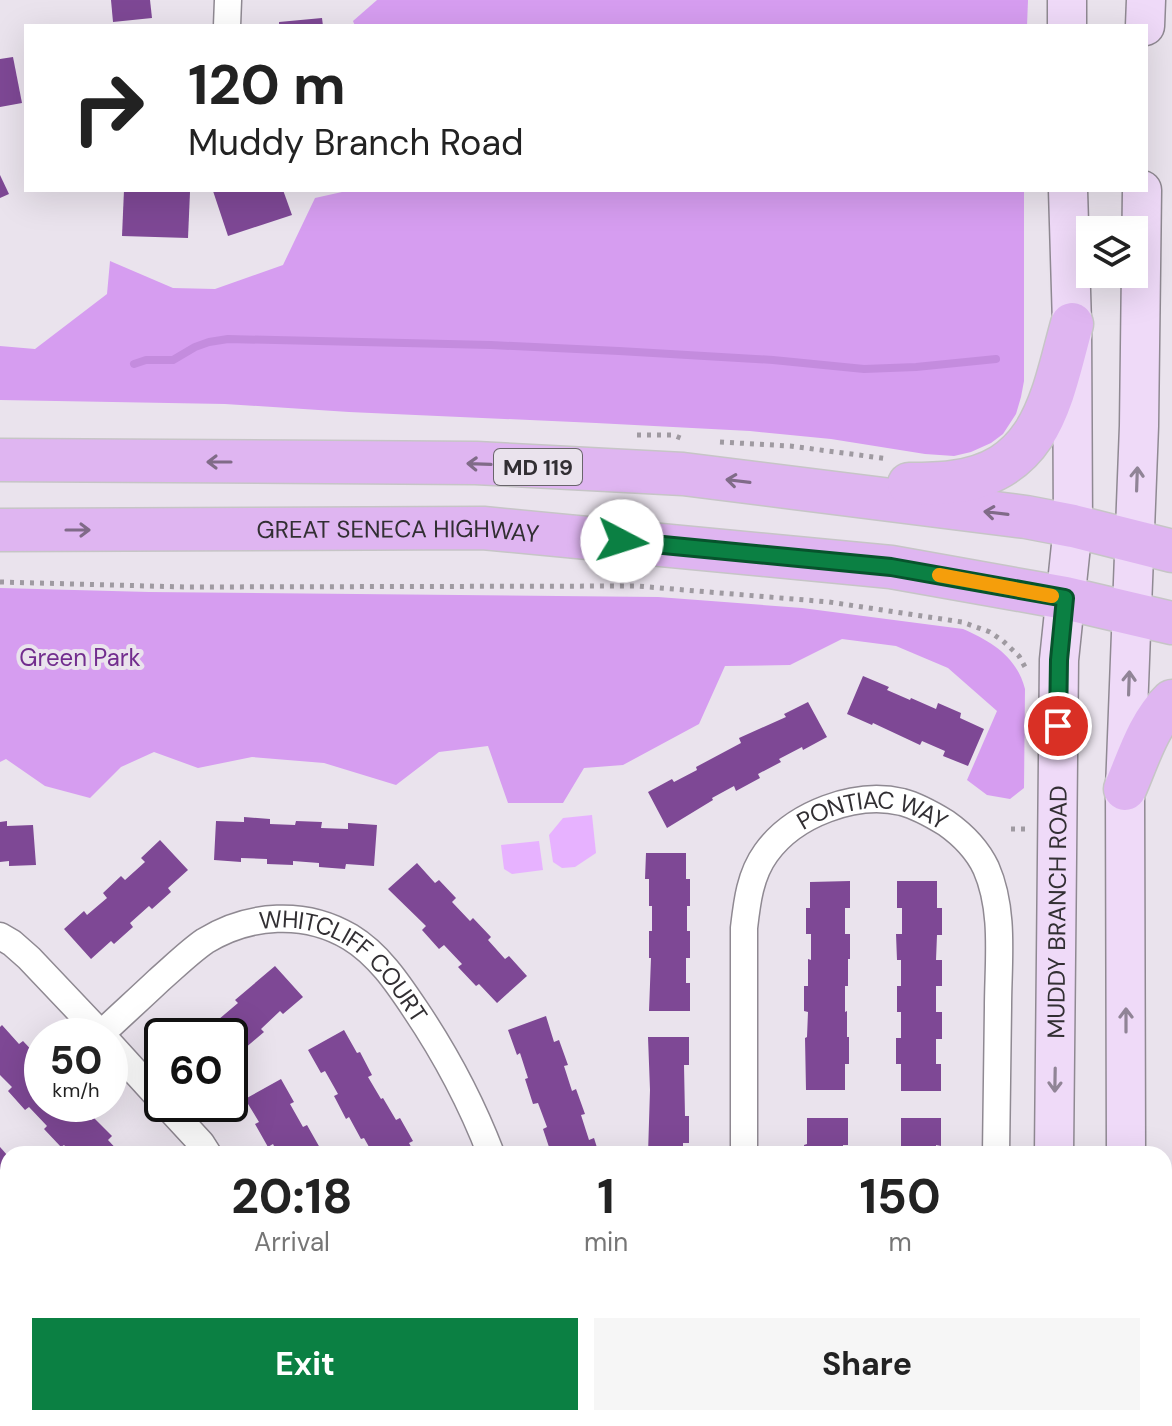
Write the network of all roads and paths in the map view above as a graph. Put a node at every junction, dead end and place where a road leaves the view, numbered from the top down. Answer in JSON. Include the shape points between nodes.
{"nodes":[{"id":1,"x":228,"y":0,"type":"edge"},
{"id":2,"x":1067,"y":0,"type":"edge"},
{"id":3,"x":1146,"y":0,"type":"edge"},
{"id":4,"x":227,"y":24,"type":"edge"},
{"id":5,"x":1067,"y":24,"type":"edge"},
{"id":6,"x":1145,"y":24,"type":"edge"},
{"id":7,"x":1068,"y":192,"type":"edge"},
{"id":8,"x":1142,"y":192,"type":"edge"},
{"id":9,"x":1072,"y":324,"type":"junction"},
{"id":10,"x":0,"y":460,"type":"edge"},
{"id":11,"x":804,"y":490,"type":"junction"},
{"id":12,"x":1073,"y":526,"type":"junction"},
{"id":13,"x":0,"y":530,"type":"edge"},
{"id":14,"x":1153,"y":546,"type":"edge"},
{"id":15,"x":0,"y":582,"type":"edge"},
{"id":16,"x":1065,"y":598,"type":"junction"},
{"id":17,"x":1131,"y":613,"type":"junction"},
{"id":18,"x":1172,"y":623,"type":"edge"},
{"id":19,"x":1029,"y":666,"type":"dead end"},
{"id":20,"x":1172,"y":701,"type":"edge"},
{"id":21,"x":1125,"y":789,"type":"junction"},
{"id":22,"x":1011,"y":829,"type":"dead end"},
{"id":23,"x":1032,"y":829,"type":"dead end"},
{"id":24,"x":0,"y":936,"type":"edge"},
{"id":25,"x":85,"y":1018,"type":"edge"},
{"id":26,"x":124,"y":1018,"type":"edge"},
{"id":27,"x":128,"y":1064,"type":"edge"},
{"id":28,"x":144,"y":1081,"type":"edge"},
{"id":29,"x":182,"y":1122,"type":"edge"},
{"id":30,"x":203,"y":1146,"type":"edge"},
{"id":31,"x":488,"y":1146,"type":"edge"},
{"id":32,"x":744,"y":1146,"type":"edge"},
{"id":33,"x":996,"y":1146,"type":"edge"},
{"id":34,"x":1054,"y":1146,"type":"edge"},
{"id":35,"x":1126,"y":1146,"type":"edge"}],
"edges":[{"from":1,"to":4,"type":"street"},
{"from":2,"to":5,"type":"main road"},
{"from":3,"to":6,"type":"main road"},
{"from":7,"to":9,"type":"main road","name":"MUDDY BRANCH ROAD"},
{"from":14,"to":8,"type":"main road","one_way":true,"via":[[1139,426]]},
{"from":9,"to":11,"type":"main road","via":[[1049,404],[1033,437],[1007,463],[954,482]]},
{"from":9,"to":12,"type":"main road","name":"MUDDY BRANCH ROAD"},
{"from":11,"to":10,"type":"main road","number":"MD 119","one_way":true,"via":[[683,474],[476,463]]},
{"from":12,"to":11,"type":"main road","number":"MD 119","one_way":true},
{"from":12,"to":14,"type":"main road","number":"MD 119"},
{"from":12,"to":16,"type":"main road","name":"MUDDY BRANCH ROAD"},
{"from":13,"to":16,"type":"main road","name":"GREAT SENECA HIGHWAY","one_way":true,"via":[[483,528],[891,567]]},
{"from":14,"to":17,"type":"main road"},
{"from":15,"to":19,"type":"path","via":[[666,588],[829,602],[962,622],[996,636]]},
{"from":16,"to":17,"type":"main road","name":"GREAT SENECA HIGHWAY"},
{"from":16,"to":34,"type":"main road","name":"MUDDY BRANCH ROAD","one_way":true,"via":[[1059,660]]},
{"from":17,"to":18,"type":"main road","name":"GREAT SENECA HIGHWAY"},
{"from":21,"to":17,"type":"main road","one_way":true},
{"from":20,"to":21,"type":"main road","via":[[1145,740]]},
{"from":35,"to":21,"type":"main road","one_way":true},
{"from":22,"to":23,"type":"path"},
{"from":24,"to":25,"type":"street","via":[[29,958]]},
{"from":26,"to":31,"type":"street","name":"WHITCLIFF COURT","via":[[205,941],[239,925],[272,918],[330,927],[370,952],[393,977],[463,1088]]},
{"from":27,"to":28,"type":"street"},
{"from":29,"to":30,"type":"street"},
{"from":32,"to":33,"type":"street","name":"PONTIAC WAY","via":[[744,928],[755,872],[781,836],[800,821],[843,804],[871,800],[924,810],[960,833],[975,849],[992,885],[999,931]]}]}
